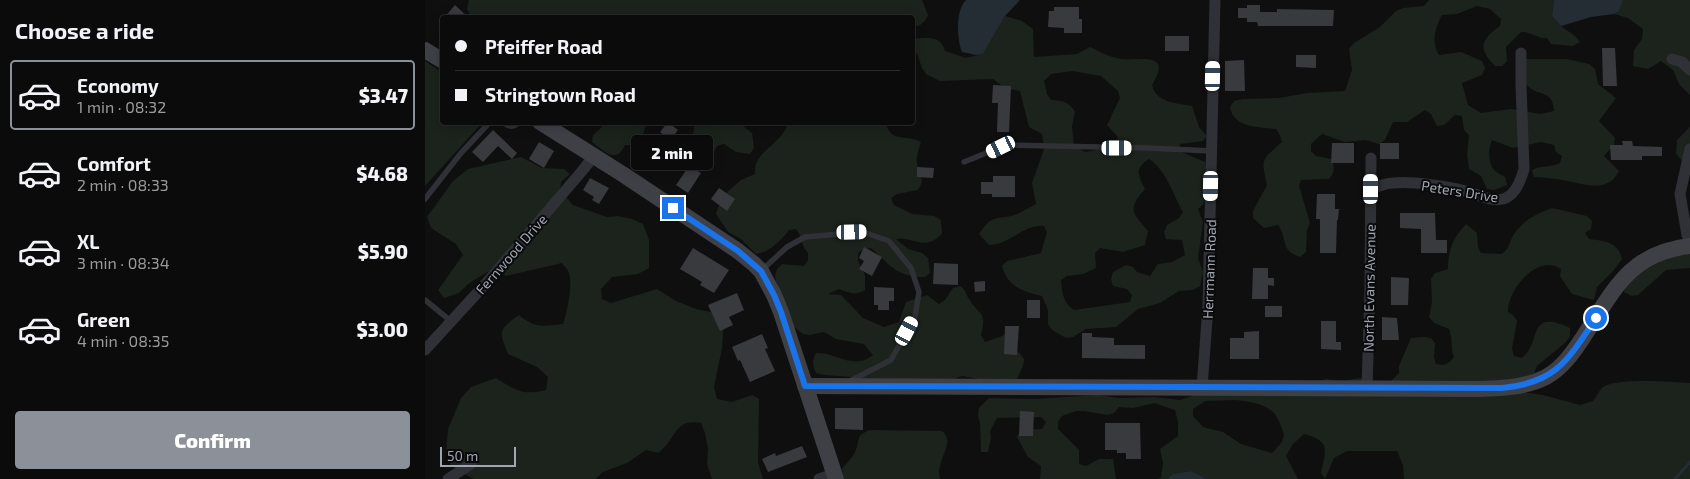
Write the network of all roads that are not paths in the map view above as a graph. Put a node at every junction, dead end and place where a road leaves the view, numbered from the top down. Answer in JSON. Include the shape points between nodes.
{"nodes":[{"id":1,"x":1215,"y":0,"type":"edge"},
{"id":2,"x":425,"y":50,"type":"edge"},
{"id":3,"x":1521,"y":53,"type":"dead end"},
{"id":4,"x":440,"y":59,"type":"edge"},
{"id":5,"x":1672,"y":59,"type":"dead end"},
{"id":6,"x":1690,"y":70,"type":"edge"},
{"id":7,"x":486,"y":125,"type":"edge"},
{"id":8,"x":546,"y":125,"type":"edge"},
{"id":9,"x":1690,"y":149,"type":"edge"},
{"id":10,"x":1212,"y":151,"type":"junction"},
{"id":11,"x":594,"y":156,"type":"junction"},
{"id":12,"x":1371,"y":158,"type":"dead end"},
{"id":13,"x":965,"y":162,"type":"dead end"},
{"id":14,"x":1371,"y":189,"type":"junction"},
{"id":15,"x":425,"y":200,"type":"edge"},
{"id":16,"x":1690,"y":241,"type":"edge"},
{"id":17,"x":1690,"y":246,"type":"edge"},
{"id":18,"x":761,"y":271,"type":"junction"},
{"id":19,"x":425,"y":300,"type":"edge"},
{"id":20,"x":452,"y":322,"type":"junction"},
{"id":21,"x":425,"y":350,"type":"edge"},
{"id":22,"x":805,"y":386,"type":"junction"},
{"id":23,"x":839,"y":386,"type":"junction"},
{"id":24,"x":1202,"y":388,"type":"junction"},
{"id":25,"x":1367,"y":389,"type":"junction"},
{"id":26,"x":471,"y":464,"type":"dead end"},
{"id":27,"x":830,"y":477,"type":"edge"},
{"id":28,"x":448,"y":479,"type":"edge"}],
"edges":[{"from":1,"to":10,"type":"street","name":"Herrmann Road"},
{"from":2,"to":4,"type":"street"},
{"from":3,"to":14,"type":"street","name":"Peters Drive","via":[[1522,179],[1509,196],[1495,199],[1457,189],[1401,183]]},
{"from":5,"to":6,"type":"street","via":[[1682,62]]},
{"from":7,"to":15,"type":"lane"},
{"from":8,"to":11,"type":"street"},
{"from":9,"to":16,"type":"street","via":[[1679,194]]},
{"from":10,"to":13,"type":"lane","via":[[1008,145]]},
{"from":10,"to":24,"type":"street","name":"Herrmann Road","via":[[1208,306]]},
{"from":11,"to":18,"type":"street","via":[[738,251]]},
{"from":11,"to":20,"type":"street","name":"Fernwood Drive"},
{"from":12,"to":14,"type":"street","name":"North Evans Avenue"},
{"from":14,"to":25,"type":"street","name":"North Evans Avenue"},
{"from":17,"to":25,"type":"street","via":[[1654,255],[1628,272],[1566,361],[1543,378],[1502,388]]},
{"from":18,"to":22,"type":"street","via":[[781,312]]},
{"from":18,"to":23,"type":"lane","via":[[805,237],[863,232],[889,240],[911,268],[919,292],[915,316],[891,360]]},
{"from":19,"to":20,"type":"lane"},
{"from":20,"to":21,"type":"street","name":"Fernwood Drive"},
{"from":22,"to":23,"type":"street"},
{"from":22,"to":27,"type":"street"},
{"from":23,"to":24,"type":"street"},
{"from":24,"to":25,"type":"street"},
{"from":26,"to":28,"type":"street"}]}
